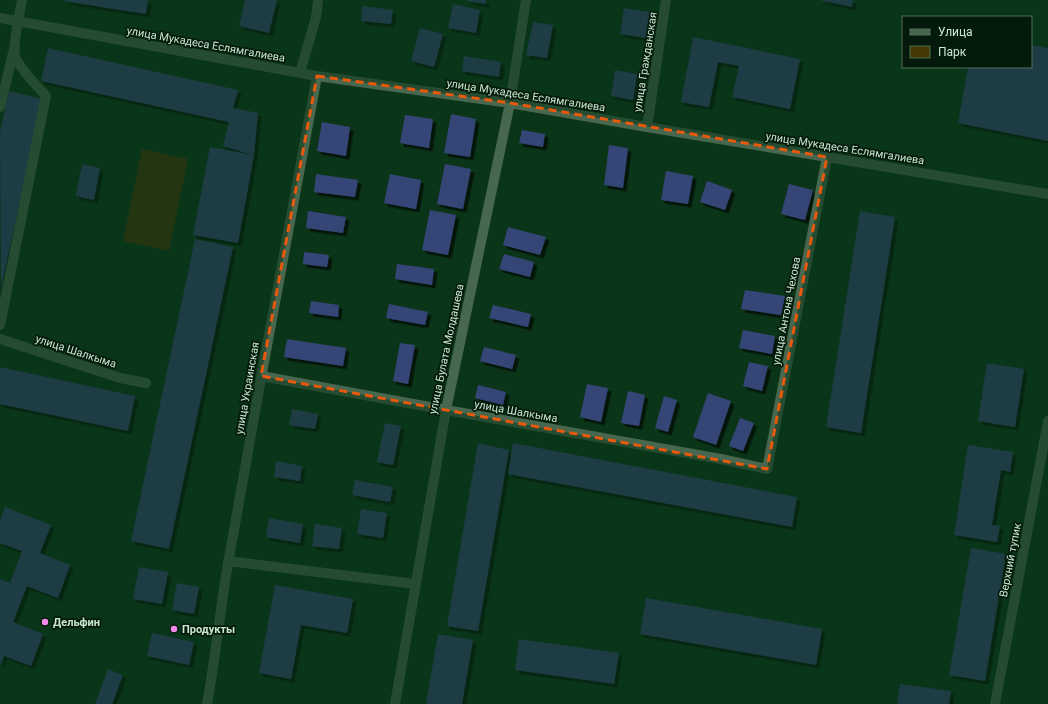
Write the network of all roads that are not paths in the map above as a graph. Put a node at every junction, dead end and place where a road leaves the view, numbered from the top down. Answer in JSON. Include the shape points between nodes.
{"nodes":[{"id":1,"x":22,"y":0,"type":"edge"},
{"id":2,"x":318,"y":0,"type":"edge"},
{"id":3,"x":526,"y":0,"type":"edge"},
{"id":4,"x":666,"y":0,"type":"edge"},
{"id":5,"x":0,"y":18,"type":"edge"},
{"id":6,"x":18,"y":21,"type":"junction"},
{"id":7,"x":15,"y":45,"type":"junction"},
{"id":8,"x":300,"y":73,"type":"junction"},
{"id":9,"x":317,"y":76,"type":"junction"},
{"id":10,"x":510,"y":103,"type":"junction"},
{"id":11,"x":0,"y":107,"type":"edge"},
{"id":12,"x":647,"y":127,"type":"junction"},
{"id":13,"x":827,"y":157,"type":"junction"},
{"id":14,"x":1048,"y":194,"type":"edge"},
{"id":15,"x":0,"y":325,"type":"edge"},
{"id":16,"x":0,"y":339,"type":"edge"},
{"id":17,"x":261,"y":376,"type":"junction"},
{"id":18,"x":146,"y":383,"type":"dead end"},
{"id":19,"x":446,"y":410,"type":"junction"},
{"id":20,"x":1048,"y":421,"type":"edge"},
{"id":21,"x":767,"y":469,"type":"joint"},
{"id":22,"x":228,"y":561,"type":"junction"},
{"id":23,"x":416,"y":584,"type":"junction"},
{"id":24,"x":207,"y":704,"type":"edge"},
{"id":25,"x":395,"y":704,"type":"edge"},
{"id":26,"x":995,"y":704,"type":"edge"}],
"edges":[{"from":1,"to":6,"type":"street"},
{"from":2,"to":8,"type":"street","via":[[316,17]]},
{"from":3,"to":10,"type":"street","name":"улица Булата Молдашева"},
{"from":4,"to":12,"type":"street","name":"улица Гражданская"},
{"from":5,"to":6,"type":"street","name":"улица Мукадеса Еслямгалиева"},
{"from":6,"to":7,"type":"street"},
{"from":6,"to":8,"type":"street","name":"улица Мукадеса Еслямгалиева"},
{"from":7,"to":11,"type":"street"},
{"from":7,"to":15,"type":"street","via":[[15,56],[20,65],[46,96]]},
{"from":8,"to":9,"type":"street","name":"улица Мукадеса Еслямгалиева"},
{"from":9,"to":10,"type":"street","name":"улица Мукадеса Еслямгалиева"},
{"from":9,"to":17,"type":"street","name":"улица Украинская"},
{"from":10,"to":12,"type":"street","name":"улица Мукадеса Еслямгалиева"},
{"from":10,"to":19,"type":"street","name":"улица Булата Молдашева"},
{"from":12,"to":13,"type":"street","name":"улица Мукадеса Еслямгалиева"},
{"from":13,"to":14,"type":"street","name":"улица Мукадеса Еслямгалиева"},
{"from":13,"to":21,"type":"street","name":"улица Антона Чехова"},
{"from":16,"to":18,"type":"street","name":"улица Шалкыма","via":[[120,378]]},
{"from":17,"to":19,"type":"street","name":"улица Шалкыма"},
{"from":17,"to":22,"type":"street","name":"улица Украинская"},
{"from":19,"to":21,"type":"street","name":"улица Шалкыма"},
{"from":19,"to":23,"type":"street","name":"улица Булата Молдашева"},
{"from":20,"to":26,"type":"street","name":"Верхний тупик"},
{"from":22,"to":23,"type":"street"},
{"from":22,"to":24,"type":"street","name":"улица Украинская"},
{"from":23,"to":25,"type":"street","name":"улица Булата Молдашева"}]}
